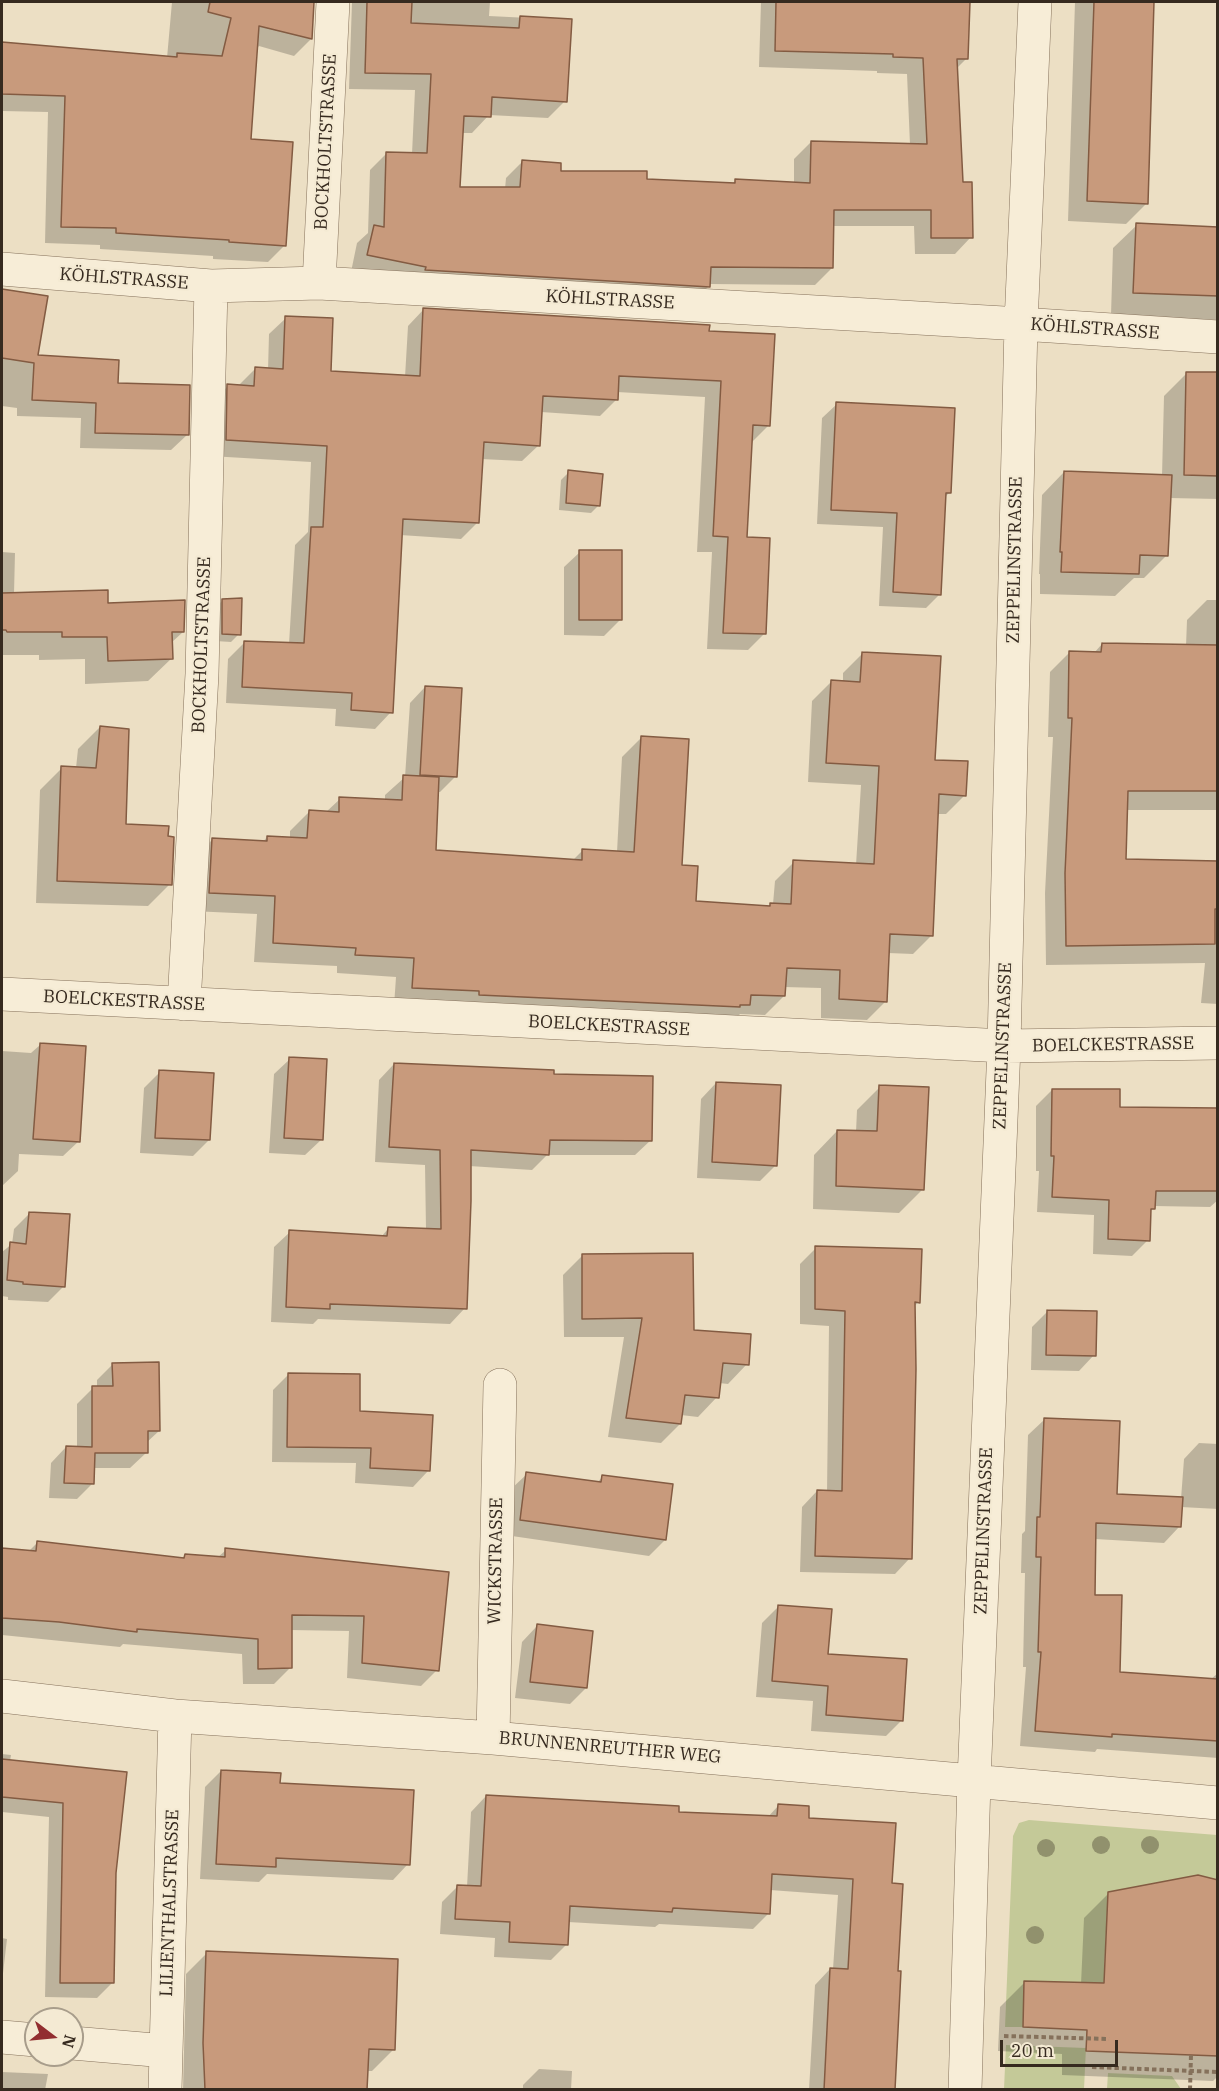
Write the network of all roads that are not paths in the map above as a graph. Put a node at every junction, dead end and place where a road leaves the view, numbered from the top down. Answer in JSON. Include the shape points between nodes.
{"nodes":[{"id":1,"x":333,"y":2,"type":"edge"},
{"id":2,"x":1035,"y":2,"type":"edge"},
{"id":3,"x":2,"y":269,"type":"edge"},
{"id":4,"x":319,"y":283,"type":"junction"},
{"id":5,"x":211,"y":286,"type":"junction"},
{"id":6,"x":1021,"y":324,"type":"junction"},
{"id":7,"x":1218,"y":338,"type":"edge"},
{"id":8,"x":2,"y":994,"type":"edge"},
{"id":9,"x":184,"y":1004,"type":"junction"},
{"id":10,"x":1218,"y":1043,"type":"edge"},
{"id":11,"x":1005,"y":1046,"type":"junction"},
{"id":12,"x":500,"y":1385,"type":"dead end"},
{"id":13,"x":2,"y":1696,"type":"edge"},
{"id":14,"x":175,"y":1716,"type":"junction"},
{"id":15,"x":493,"y":1738,"type":"junction"},
{"id":16,"x":974,"y":1781,"type":"junction"},
{"id":17,"x":1218,"y":1803,"type":"edge"},
{"id":18,"x":2,"y":2037,"type":"edge"},
{"id":19,"x":24,"y":2039,"type":"edge"},
{"id":20,"x":84,"y":2044,"type":"edge"},
{"id":21,"x":166,"y":2051,"type":"junction"},
{"id":22,"x":165,"y":2090,"type":"edge"},
{"id":23,"x":965,"y":2090,"type":"edge"}],
"edges":[{"from":1,"to":4,"type":"street","name":"BOCKHOLTSTRASSE"},
{"from":2,"to":6,"type":"street","name":"ZEPPELINSTRASSE"},
{"from":3,"to":5,"type":"street","name":"KÖHLSTRASSE"},
{"from":4,"to":5,"type":"street","name":"KÖHLSTRASSE"},
{"from":4,"to":6,"type":"street","name":"KÖHLSTRASSE"},
{"from":5,"to":9,"type":"street","name":"BOCKHOLTSTRASSE","via":[[202,674]]},
{"from":6,"to":7,"type":"street","name":"KÖHLSTRASSE"},
{"from":6,"to":11,"type":"street","name":"ZEPPELINSTRASSE"},
{"from":8,"to":9,"type":"street","name":"BOELCKESTRASSE"},
{"from":9,"to":11,"type":"street","name":"BOELCKESTRASSE"},
{"from":10,"to":11,"type":"street","name":"BOELCKESTRASSE"},
{"from":11,"to":16,"type":"street","name":"ZEPPELINSTRASSE"},
{"from":12,"to":15,"type":"street","name":"WICKSTRASSE"},
{"from":13,"to":14,"type":"street","name":"BRUNNENREUTHER WEG"},
{"from":14,"to":15,"type":"street","name":"BRUNNENREUTHER WEG"},
{"from":14,"to":21,"type":"street","name":"LILIENTHALSTRASSE"},
{"from":15,"to":16,"type":"street","name":"BRUNNENREUTHER WEG"},
{"from":16,"to":17,"type":"street","name":"BRUNNENREUTHER WEG"},
{"from":16,"to":23,"type":"street","name":"ZEPPELINSTRASSE"},
{"from":18,"to":19,"type":"street"},
{"from":20,"to":21,"type":"street"},
{"from":21,"to":22,"type":"street","name":"LILIENTHALSTRASSE"}]}
